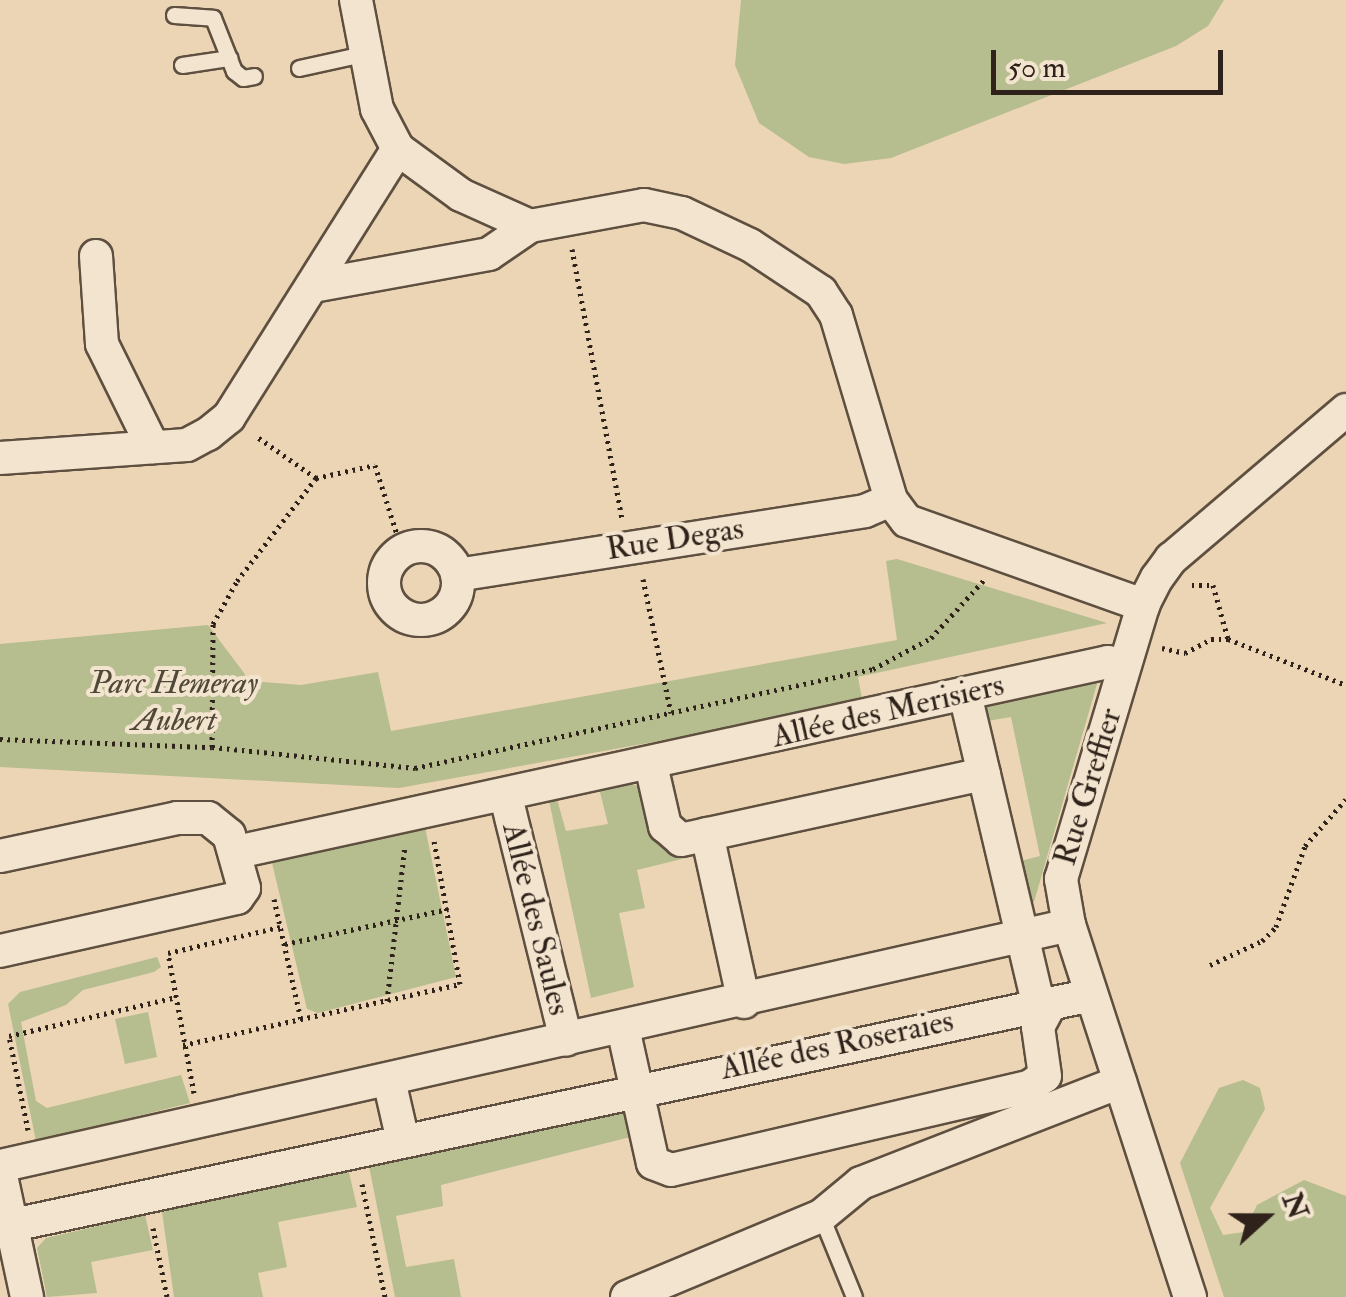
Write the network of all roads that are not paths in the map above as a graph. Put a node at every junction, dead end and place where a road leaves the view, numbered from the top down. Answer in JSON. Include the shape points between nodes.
{"nodes":[{"id":1,"x":356,"y":0,"type":"edge"},
{"id":2,"x":174,"y":15,"type":"dead end"},
{"id":3,"x":366,"y":54,"type":"junction"},
{"id":4,"x":229,"y":58,"type":"junction"},
{"id":5,"x":182,"y":66,"type":"dead end"},
{"id":6,"x":299,"y":68,"type":"dead end"},
{"id":7,"x":254,"y":76,"type":"dead end"},
{"id":8,"x":398,"y":149,"type":"junction"},
{"id":9,"x":530,"y":226,"type":"junction"},
{"id":10,"x":96,"y":256,"type":"dead end"},
{"id":11,"x":313,"y":286,"type":"junction"},
{"id":12,"x":1346,"y":410,"type":"edge"},
{"id":13,"x":153,"y":447,"type":"junction"},
{"id":14,"x":0,"y":458,"type":"edge"},
{"id":15,"x":891,"y":500,"type":"junction"},
{"id":16,"x":457,"y":575,"type":"junction"},
{"id":17,"x":1143,"y":604,"type":"junction"},
{"id":18,"x":1124,"y":665,"type":"junction"},
{"id":19,"x":966,"y":694,"type":"junction"},
{"id":20,"x":651,"y":765,"type":"junction"},
{"id":21,"x":984,"y":774,"type":"junction"},
{"id":22,"x":506,"y":798,"type":"junction"},
{"id":23,"x":707,"y":834,"type":"junction"},
{"id":24,"x":250,"y":850,"type":"junction"},
{"id":25,"x":0,"y":856,"type":"edge"},
{"id":26,"x":1069,"y":925,"type":"junction"},
{"id":27,"x":1023,"y":938,"type":"junction"},
{"id":28,"x":0,"y":951,"type":"edge"},
{"id":29,"x":1091,"y":995,"type":"junction"},
{"id":30,"x":744,"y":1002,"type":"junction"},
{"id":31,"x":1043,"y":1005,"type":"junction"},
{"id":32,"x":623,"y":1028,"type":"junction"},
{"id":33,"x":566,"y":1040,"type":"junction"},
{"id":34,"x":389,"y":1080,"type":"junction"},
{"id":35,"x":1120,"y":1082,"type":"junction"},
{"id":36,"x":637,"y":1088,"type":"junction"},
{"id":37,"x":403,"y":1142,"type":"junction"},
{"id":38,"x":0,"y":1168,"type":"edge"},
{"id":39,"x":821,"y":1216,"type":"junction"},
{"id":40,"x":13,"y":1225,"type":"junction"},
{"id":41,"x":27,"y":1297,"type":"edge"},
{"id":42,"x":626,"y":1297,"type":"edge"},
{"id":43,"x":854,"y":1297,"type":"edge"},
{"id":44,"x":1190,"y":1297,"type":"edge"}],
"edges":[{"from":1,"to":3,"type":"street"},
{"from":2,"to":4,"type":"lane","via":[[213,18]]},
{"from":3,"to":6,"type":"lane"},
{"from":3,"to":8,"type":"street","via":[[378,109]]},
{"from":4,"to":5,"type":"lane"},
{"from":4,"to":7,"type":"lane","via":[[243,78]]},
{"from":8,"to":9,"type":"street","via":[[478,204]]},
{"from":8,"to":11,"type":"street"},
{"from":9,"to":11,"type":"street","via":[[489,254]]},
{"from":9,"to":15,"type":"street","via":[[644,205],[682,212],[750,244],[821,292],[836,315]]},
{"from":10,"to":13,"type":"street","via":[[102,344]]},
{"from":11,"to":13,"type":"street","via":[[229,417],[187,444]]},
{"from":12,"to":17,"type":"street","name":"Rue Greffier","via":[[1171,559]]},
{"from":13,"to":14,"type":"street"},
{"from":15,"to":16,"type":"street","name":"Rue Degas","via":[[865,511]]},
{"from":15,"to":17,"type":"street","via":[[928,533]]},
{"from":16,"to":16,"type":"street","via":[[436,548],[402,550],[383,581],[400,614],[436,617],[454,600]]},
{"from":17,"to":18,"type":"street","name":"Rue Greffier"},
{"from":18,"to":19,"type":"street","name":"Allée des Merisiers","via":[[1108,662]]},
{"from":18,"to":26,"type":"street","name":"Rue Greffier","via":[[1060,879]]},
{"from":19,"to":20,"type":"street","name":"Allée des Merisiers"},
{"from":19,"to":21,"type":"street"},
{"from":20,"to":22,"type":"street","name":"Allée des Merisiers"},
{"from":20,"to":23,"type":"street","via":[[670,834],[681,840]]},
{"from":21,"to":23,"type":"street"},
{"from":21,"to":27,"type":"street"},
{"from":22,"to":24,"type":"street","name":"Allée des Merisiers"},
{"from":22,"to":33,"type":"street","name":"Allée des Saules"},
{"from":23,"to":30,"type":"street"},
{"from":24,"to":25,"type":"street","via":[[208,818],[177,818]]},
{"from":24,"to":28,"type":"street","via":[[237,898]]},
{"from":26,"to":27,"type":"street","name":"Allée des Roseraies"},
{"from":26,"to":29,"type":"street","name":"Rue Greffier"},
{"from":27,"to":30,"type":"street","name":"Allée des Roseraies"},
{"from":27,"to":31,"type":"street"},
{"from":29,"to":31,"type":"street","name":"Allée des Roseraies"},
{"from":29,"to":35,"type":"street","name":"Rue Greffier"},
{"from":30,"to":32,"type":"street","name":"Allée des Roseraies"},
{"from":31,"to":36,"type":"street","name":"Allée des Roseraies"},
{"from":31,"to":36,"type":"street","via":[[1038,1027],[1045,1076],[1028,1086],[671,1170],[653,1164]]},
{"from":32,"to":33,"type":"street","name":"Allée des Roseraies"},
{"from":32,"to":36,"type":"street"},
{"from":33,"to":34,"type":"street","name":"Allée des Roseraies"},
{"from":34,"to":37,"type":"street"},
{"from":34,"to":38,"type":"street","name":"Allée des Roseraies"},
{"from":35,"to":39,"type":"street","via":[[860,1183]]},
{"from":35,"to":44,"type":"street","name":"Rue Greffier"},
{"from":36,"to":37,"type":"street","name":"Allée des Roseraies"},
{"from":37,"to":40,"type":"street","name":"Allée des Roseraies"},
{"from":38,"to":40,"type":"street","name":"Allée des Roseraies"},
{"from":39,"to":42,"type":"street"},
{"from":39,"to":43,"type":"lane"},
{"from":40,"to":41,"type":"street","name":"Allée des Roseraies"}]}
